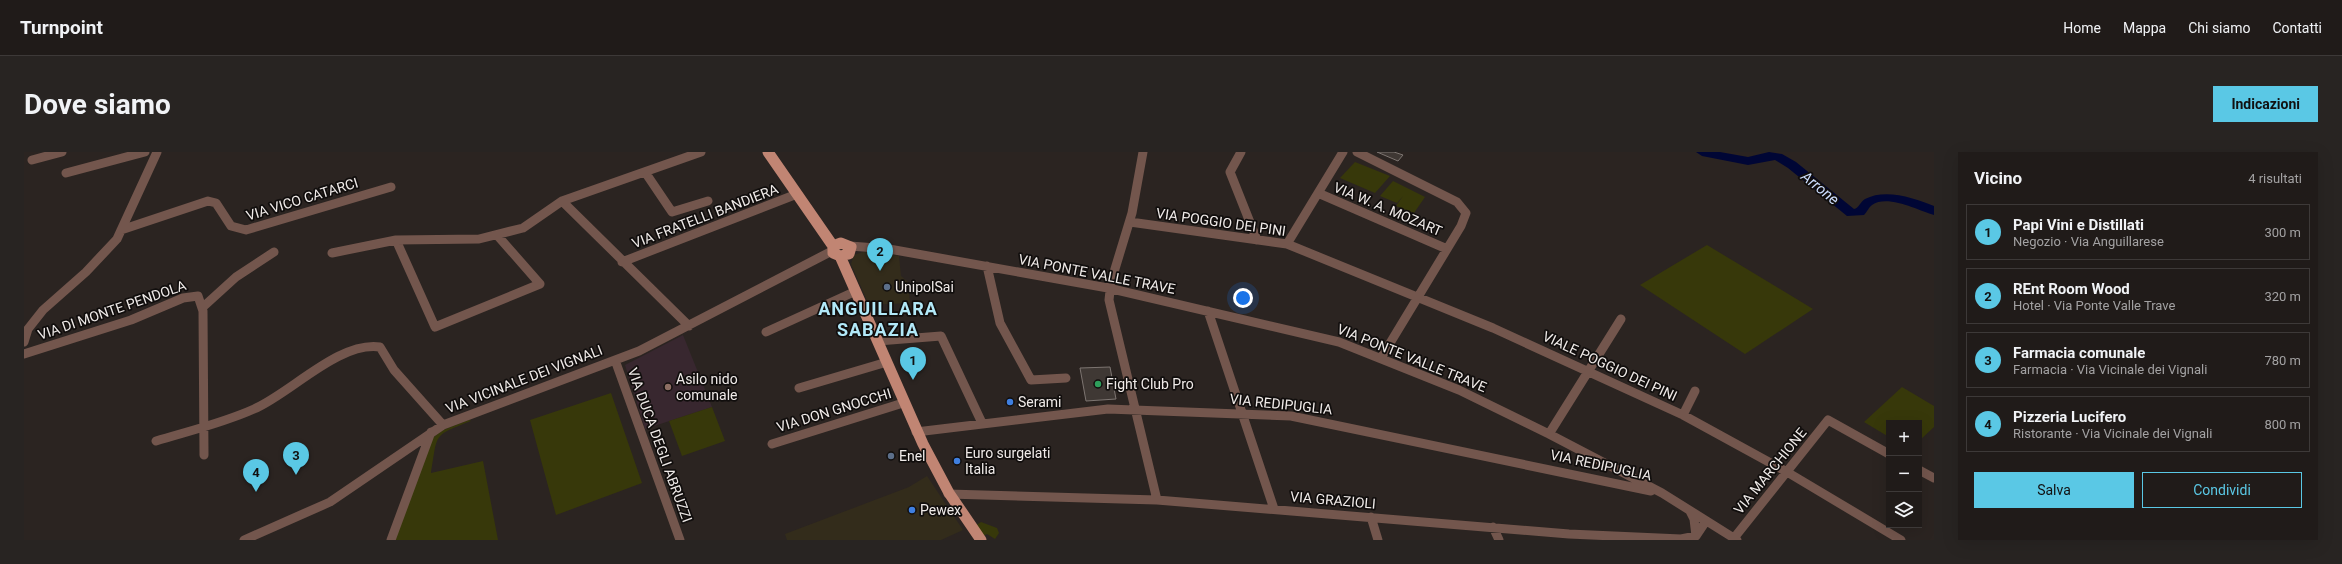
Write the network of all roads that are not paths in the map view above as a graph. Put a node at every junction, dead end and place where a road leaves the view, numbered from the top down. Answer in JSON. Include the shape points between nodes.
{"nodes":[{"id":1,"x":62,"y":152,"type":"edge"},
{"id":2,"x":145,"y":152,"type":"edge"},
{"id":3,"x":157,"y":152,"type":"edge"},
{"id":4,"x":701,"y":152,"type":"edge"},
{"id":5,"x":768,"y":152,"type":"edge"},
{"id":6,"x":1143,"y":152,"type":"edge"},
{"id":7,"x":1241,"y":152,"type":"edge"},
{"id":8,"x":1343,"y":152,"type":"edge"},
{"id":9,"x":1357,"y":152,"type":"edge"},
{"id":10,"x":32,"y":160,"type":"dead end"},
{"id":11,"x":645,"y":172,"type":"junction"},
{"id":12,"x":66,"y":173,"type":"dead end"},
{"id":13,"x":391,"y":187,"type":"dead end"},
{"id":14,"x":1318,"y":193,"type":"junction"},
{"id":15,"x":797,"y":194,"type":"junction"},
{"id":16,"x":562,"y":201,"type":"junction"},
{"id":17,"x":708,"y":201,"type":"dead end"},
{"id":18,"x":1130,"y":222,"type":"junction"},
{"id":19,"x":121,"y":230,"type":"junction"},
{"id":20,"x":498,"y":235,"type":"junction"},
{"id":21,"x":396,"y":240,"type":"junction"},
{"id":22,"x":1257,"y":240,"type":"junction"},
{"id":23,"x":1287,"y":244,"type":"junction"},
{"id":24,"x":1447,"y":249,"type":"junction"},
{"id":25,"x":844,"y":251,"type":"junction"},
{"id":26,"x":274,"y":252,"type":"dead end"},
{"id":27,"x":332,"y":253,"type":"dead end"},
{"id":28,"x":622,"y":262,"type":"junction"},
{"id":29,"x":987,"y":266,"type":"junction"},
{"id":30,"x":1108,"y":288,"type":"junction"},
{"id":31,"x":856,"y":291,"type":"junction"},
{"id":32,"x":1417,"y":298,"type":"junction"},
{"id":33,"x":202,"y":307,"type":"junction"},
{"id":34,"x":1208,"y":311,"type":"junction"},
{"id":35,"x":1621,"y":319,"type":"dead end"},
{"id":36,"x":689,"y":326,"type":"junction"},
{"id":37,"x":766,"y":332,"type":"dead end"},
{"id":38,"x":878,"y":341,"type":"junction"},
{"id":39,"x":24,"y":342,"type":"edge"},
{"id":40,"x":24,"y":354,"type":"edge"},
{"id":41,"x":1380,"y":358,"type":"junction"},
{"id":42,"x":615,"y":360,"type":"junction"},
{"id":43,"x":887,"y":362,"type":"junction"},
{"id":44,"x":1589,"y":370,"type":"junction"},
{"id":45,"x":1066,"y":378,"type":"dead end"},
{"id":46,"x":799,"y":388,"type":"dead end"},
{"id":47,"x":1695,"y":391,"type":"dead end"},
{"id":48,"x":903,"y":403,"type":"junction"},
{"id":49,"x":1137,"y":409,"type":"junction"},
{"id":50,"x":1242,"y":414,"type":"junction"},
{"id":51,"x":1683,"y":414,"type":"junction"},
{"id":52,"x":982,"y":423,"type":"junction"},
{"id":53,"x":443,"y":424,"type":"junction"},
{"id":54,"x":204,"y":426,"type":"junction"},
{"id":55,"x":431,"y":432,"type":"junction"},
{"id":56,"x":916,"y":432,"type":"junction"},
{"id":57,"x":1549,"y":434,"type":"junction"},
{"id":58,"x":156,"y":441,"type":"dead end"},
{"id":59,"x":772,"y":444,"type":"dead end"},
{"id":60,"x":1886,"y":452,"type":"edge"},
{"id":61,"x":204,"y":455,"type":"dead end"},
{"id":62,"x":1787,"y":472,"type":"junction"},
{"id":63,"x":1922,"y":472,"type":"edge"},
{"id":64,"x":1934,"y":478,"type":"edge"},
{"id":65,"x":1662,"y":493,"type":"junction"},
{"id":66,"x":948,"y":494,"type":"junction"},
{"id":67,"x":1158,"y":500,"type":"junction"},
{"id":68,"x":1274,"y":509,"type":"junction"},
{"id":69,"x":1690,"y":511,"type":"junction"},
{"id":70,"x":1371,"y":517,"type":"junction"},
{"id":71,"x":1706,"y":521,"type":"junction"},
{"id":72,"x":1493,"y":527,"type":"junction"},
{"id":73,"x":1696,"y":536,"type":"junction"},
{"id":74,"x":1570,"y":537,"type":"edge"},
{"id":75,"x":1636,"y":538,"type":"edge"},
{"id":76,"x":1735,"y":539,"type":"edge"},
{"id":77,"x":244,"y":540,"type":"edge"},
{"id":78,"x":391,"y":540,"type":"edge"},
{"id":79,"x":680,"y":540,"type":"edge"},
{"id":80,"x":981,"y":540,"type":"edge"},
{"id":81,"x":1378,"y":540,"type":"edge"},
{"id":82,"x":1498,"y":540,"type":"edge"},
{"id":83,"x":1900,"y":540,"type":"edge"}],
"edges":[{"from":1,"to":10,"type":"street"},
{"from":2,"to":12,"type":"street"},
{"from":3,"to":19,"type":"street"},
{"from":4,"to":11,"type":"street"},
{"from":5,"to":15,"type":"main road"},
{"from":6,"to":18,"type":"street"},
{"from":7,"to":22,"type":"street","via":[[1230,172]]},
{"from":8,"to":14,"type":"street"},
{"from":9,"to":24,"type":"street","via":[[1463,206],[1466,216]]},
{"from":11,"to":16,"type":"street"},
{"from":11,"to":17,"type":"street","via":[[672,212]]},
{"from":13,"to":19,"type":"street","name":"VIA VICO CATARCI","via":[[246,230],[232,228],[216,203],[208,201]]},
{"from":14,"to":23,"type":"street"},
{"from":14,"to":24,"type":"street","name":"VIA W. A. MOZART"},
{"from":15,"to":25,"type":"main road","via":[[826,236]]},
{"from":15,"to":28,"type":"street","name":"VIA FRATELLI BANDIERA"},
{"from":16,"to":20,"type":"street","via":[[523,228]]},
{"from":16,"to":28,"type":"street"},
{"from":18,"to":22,"type":"street","name":"VIA POGGIO DEI PINI"},
{"from":18,"to":30,"type":"street"},
{"from":19,"to":39,"type":"street","via":[[117,239],[101,257],[43,310],[28,328]]},
{"from":20,"to":21,"type":"street","via":[[464,240]]},
{"from":20,"to":21,"type":"street","via":[[539,285],[435,327]]},
{"from":21,"to":27,"type":"street"},
{"from":22,"to":23,"type":"street","name":"VIA POGGIO DEI PINI"},
{"from":23,"to":32,"type":"street","name":"VIA POGGIO DEI PINI"},
{"from":24,"to":32,"type":"street"},
{"from":25,"to":29,"type":"street","name":"VIA PONTE VALLE TRAVE"},
{"from":25,"to":31,"type":"main road"},
{"from":25,"to":36,"type":"street","name":"VIA VICINALE DEI VIGNALI","via":[[822,258]]},
{"from":26,"to":33,"type":"street","via":[[245,270],[215,293]]},
{"from":28,"to":36,"type":"street"},
{"from":29,"to":30,"type":"street","name":"VIA PONTE VALLE TRAVE"},
{"from":29,"to":45,"type":"street","via":[[1000,323],[1031,380]]},
{"from":30,"to":34,"type":"street","name":"VIA PONTE VALLE TRAVE"},
{"from":30,"to":49,"type":"street"},
{"from":31,"to":37,"type":"street"},
{"from":31,"to":38,"type":"main road"},
{"from":32,"to":41,"type":"street"},
{"from":32,"to":44,"type":"street","name":"VIALE POGGIO DEI PINI"},
{"from":33,"to":40,"type":"street","name":"VIA DI MONTE PENDOLA","via":[[198,296],[190,296],[131,320]]},
{"from":33,"to":54,"type":"street","name":"VIA DI MONTE PENDOLA"},
{"from":34,"to":41,"type":"street","name":"VIA PONTE VALLE TRAVE","via":[[1299,331],[1339,342]]},
{"from":34,"to":50,"type":"street"},
{"from":35,"to":44,"type":"street"},
{"from":36,"to":42,"type":"street","name":"VIA VICINALE DEI VIGNALI"},
{"from":38,"to":43,"type":"main road"},
{"from":38,"to":52,"type":"street","via":[[941,336]]},
{"from":41,"to":57,"type":"street","name":"VIA PONTE VALLE TRAVE","via":[[1459,390]]},
{"from":42,"to":53,"type":"street","name":"VIA VICINALE DEI VIGNALI"},
{"from":42,"to":79,"type":"street","name":"VIA DUCA DEGLI ABRUZZI"},
{"from":43,"to":46,"type":"street"},
{"from":43,"to":48,"type":"main road"},
{"from":44,"to":51,"type":"street","name":"VIALE POGGIO DEI PINI"},
{"from":44,"to":57,"type":"street"},
{"from":47,"to":51,"type":"street"},
{"from":48,"to":56,"type":"main road"},
{"from":48,"to":59,"type":"street","name":"VIA DON GNOCCHI"},
{"from":49,"to":50,"type":"street","name":"VIA REDIPUGLIA"},
{"from":49,"to":52,"type":"street","name":"VIA REDIPUGLIA","via":[[1108,409]]},
{"from":49,"to":67,"type":"street"},
{"from":50,"to":65,"type":"street","name":"VIA REDIPUGLIA","via":[[1313,419]]},
{"from":50,"to":68,"type":"street"},
{"from":51,"to":62,"type":"street","name":"VIALE POGGIO DEI PINI"},
{"from":52,"to":56,"type":"street","name":"VIA REDIPUGLIA"},
{"from":53,"to":54,"type":"street","via":[[394,370],[380,347],[373,346],[340,356],[270,403]]},
{"from":53,"to":55,"type":"street","name":"VIA VICINALE DEI VIGNALI"},
{"from":54,"to":58,"type":"street"},
{"from":54,"to":61,"type":"street","name":"VIA DI MONTE PENDOLA"},
{"from":55,"to":77,"type":"street","name":"VIA VICINALE DEI VIGNALI","via":[[330,502]]},
{"from":55,"to":78,"type":"street"},
{"from":56,"to":66,"type":"main road"},
{"from":57,"to":65,"type":"street","name":"VIA PONTE VALLE TRAVE"},
{"from":60,"to":62,"type":"street","name":"VIA MARCHIONE","via":[[1828,420]]},
{"from":62,"to":76,"type":"street","name":"VIA MARCHIONE"},
{"from":62,"to":83,"type":"street","name":"VIALE POGGIO DEI PINI"},
{"from":63,"to":64,"type":"street"},
{"from":65,"to":69,"type":"street","name":"VIA PONTE VALLE TRAVE"},
{"from":66,"to":67,"type":"street","name":"VIA GRAZIOLI"},
{"from":66,"to":80,"type":"main road"},
{"from":67,"to":68,"type":"street","name":"VIA GRAZIOLI"},
{"from":68,"to":70,"type":"street","name":"VIA GRAZIOLI"},
{"from":69,"to":71,"type":"street","name":"VIA PONTE VALLE TRAVE"},
{"from":69,"to":73,"type":"street","via":[[1694,519]]},
{"from":70,"to":72,"type":"street","name":"VIA GRAZIOLI"},
{"from":70,"to":81,"type":"street"},
{"from":71,"to":73,"type":"street"},
{"from":71,"to":76,"type":"street","name":"VIA PONTE VALLE TRAVE"},
{"from":72,"to":74,"type":"street","name":"VIA GRAZIOLI"},
{"from":72,"to":82,"type":"street"},
{"from":73,"to":75,"type":"street","name":"VIA GRAZIOLI","via":[[1681,539]]},
{"from":74,"to":75,"type":"street","name":"VIA GRAZIOLI"}]}
